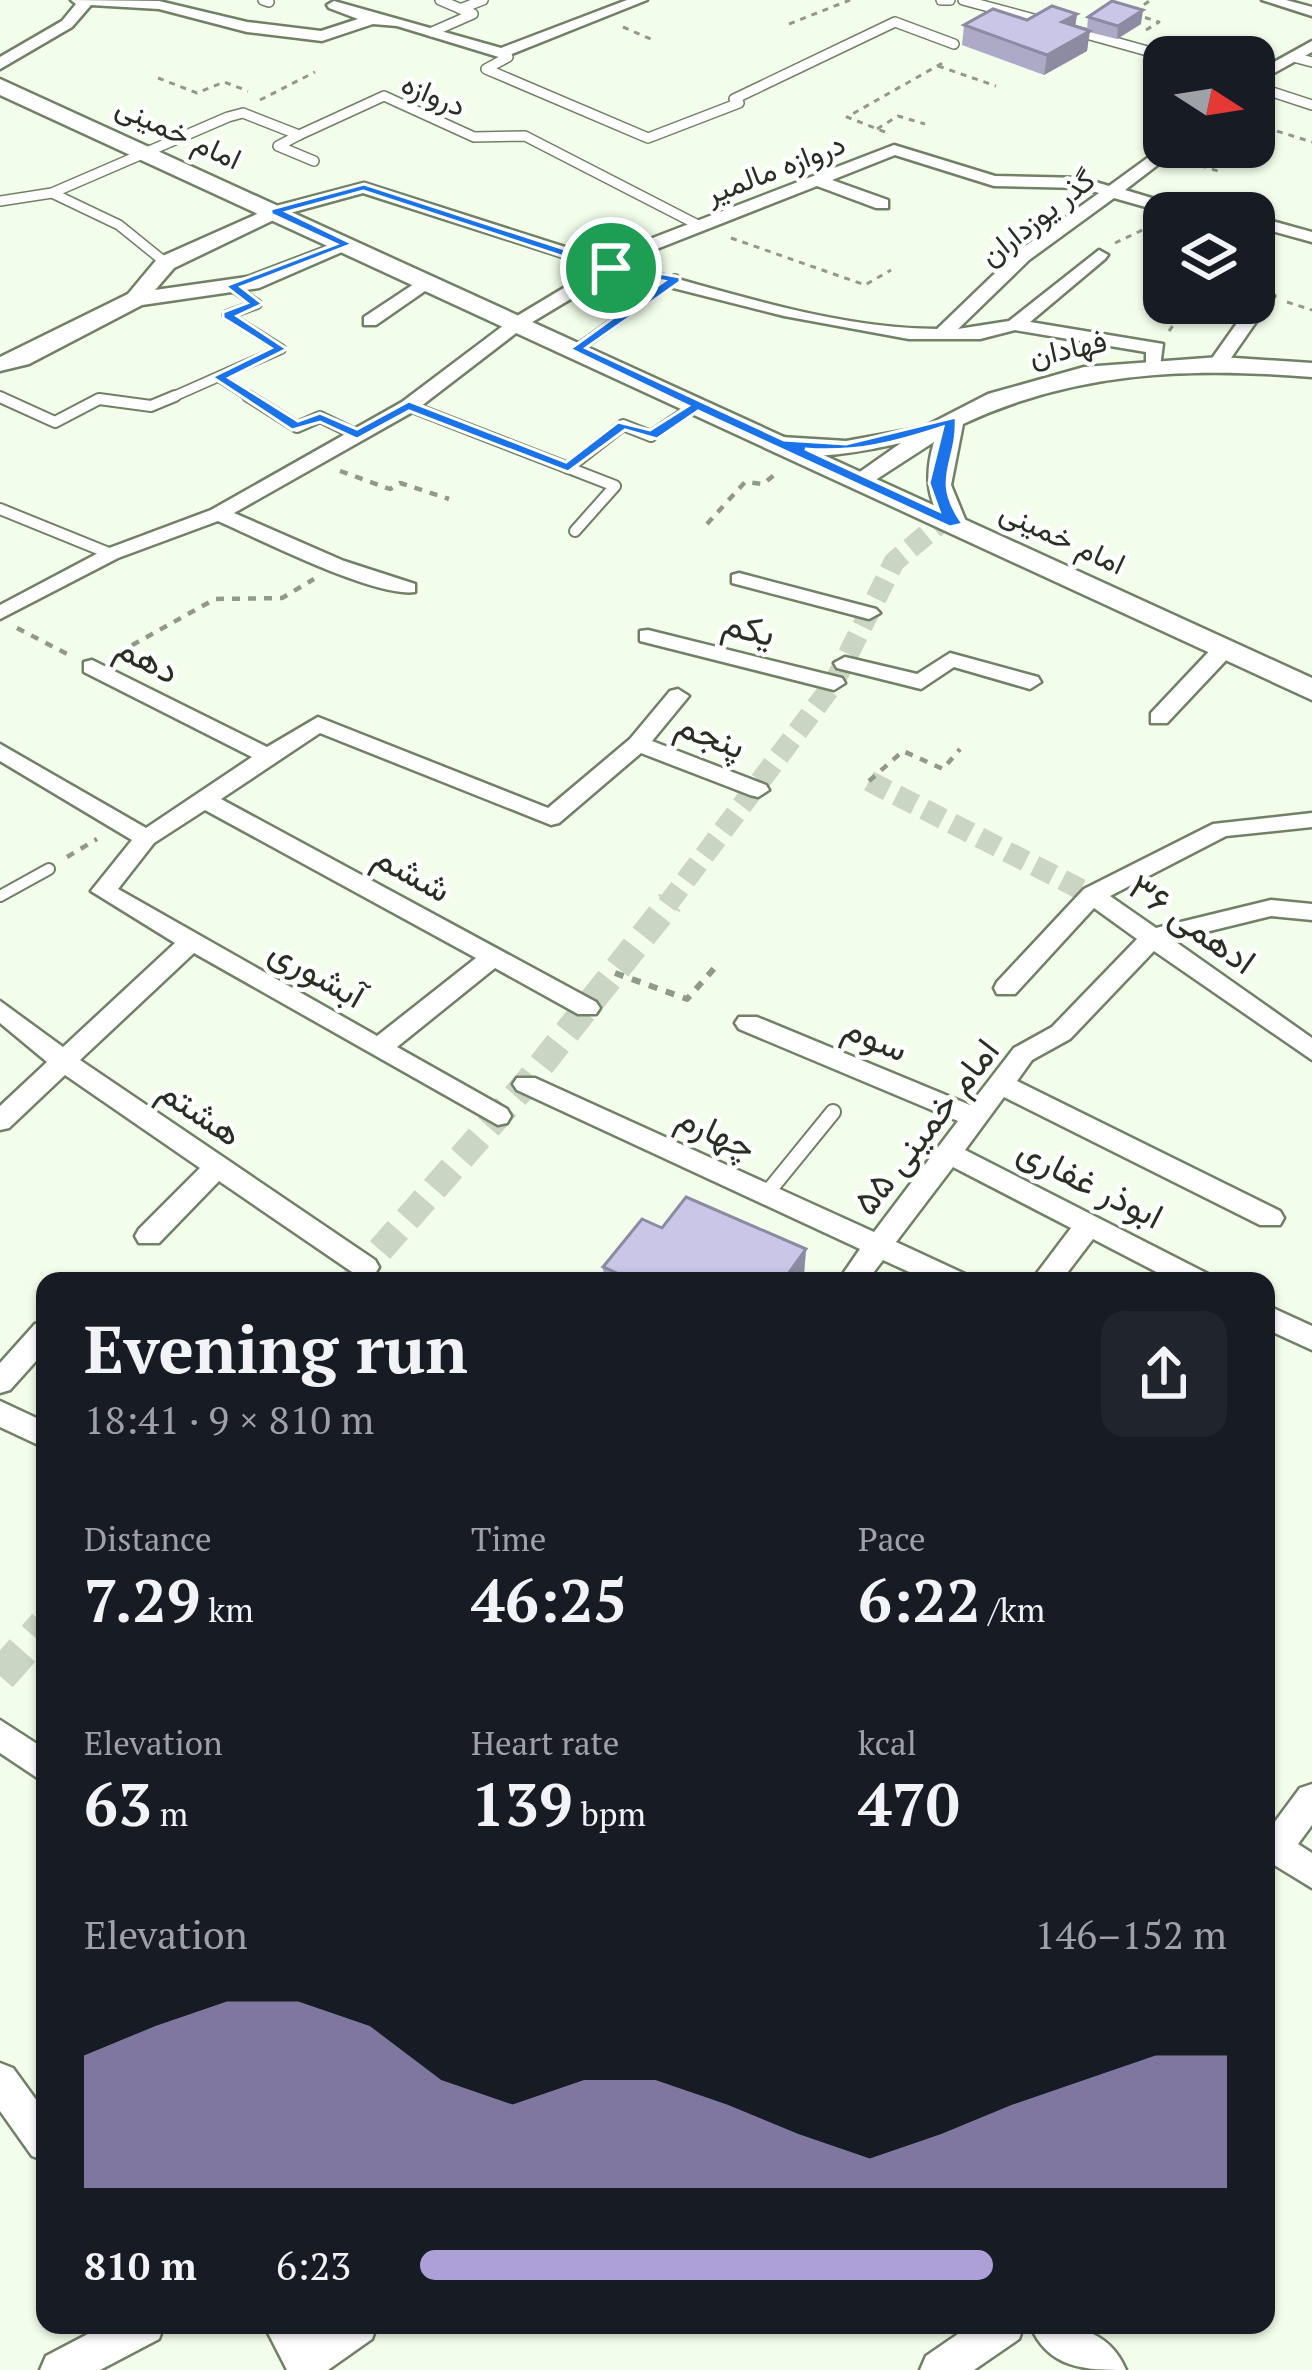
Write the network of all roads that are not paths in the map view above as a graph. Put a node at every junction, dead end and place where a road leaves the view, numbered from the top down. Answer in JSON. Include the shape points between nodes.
{"nodes":[{"id":1,"x":440,"y":0,"type":"edge"},
{"id":2,"x":483,"y":0,"type":"edge"},
{"id":3,"x":640,"y":0,"type":"edge"},
{"id":4,"x":940,"y":0,"type":"edge"},
{"id":5,"x":950,"y":0,"type":"edge"},
{"id":6,"x":963,"y":0,"type":"edge"},
{"id":7,"x":1269,"y":0,"type":"edge"},
{"id":8,"x":84,"y":1,"type":"edge"},
{"id":9,"x":334,"y":5,"type":"dead end"},
{"id":10,"x":460,"y":9,"type":"junction"},
{"id":11,"x":1312,"y":12,"type":"edge"},
{"id":12,"x":1013,"y":14,"type":"junction"},
{"id":13,"x":372,"y":19,"type":"junction"},
{"id":14,"x":993,"y":24,"type":"edge"},
{"id":15,"x":432,"y":32,"type":"junction"},
{"id":16,"x":973,"y":34,"type":"edge"},
{"id":17,"x":953,"y":44,"type":"junction"},
{"id":18,"x":1312,"y":46,"type":"edge"},
{"id":19,"x":1143,"y":49,"type":"edge"},
{"id":20,"x":964,"y":51,"type":"edge"},
{"id":21,"x":502,"y":53,"type":"junction"},
{"id":22,"x":1293,"y":57,"type":"junction"},
{"id":23,"x":1143,"y":59,"type":"edge"},
{"id":24,"x":1138,"y":62,"type":"dead end"},
{"id":25,"x":1312,"y":62,"type":"edge"},
{"id":26,"x":0,"y":64,"type":"edge"},
{"id":27,"x":1275,"y":69,"type":"edge"},
{"id":28,"x":0,"y":86,"type":"edge"},
{"id":29,"x":1275,"y":90,"type":"edge"},
{"id":30,"x":1312,"y":105,"type":"edge"},
{"id":31,"x":299,"y":135,"type":"junction"},
{"id":32,"x":147,"y":153,"type":"junction"},
{"id":33,"x":314,"y":161,"type":"dead end"},
{"id":34,"x":1144,"y":168,"type":"edge"},
{"id":35,"x":962,"y":171,"type":"junction"},
{"id":36,"x":819,"y":181,"type":"junction"},
{"id":37,"x":934,"y":187,"type":"dead end"},
{"id":38,"x":1112,"y":191,"type":"junction"},
{"id":39,"x":52,"y":193,"type":"junction"},
{"id":40,"x":1143,"y":200,"type":"edge"},
{"id":41,"x":0,"y":201,"type":"edge"},
{"id":42,"x":882,"y":204,"type":"dead end"},
{"id":43,"x":275,"y":212,"type":"junction"},
{"id":44,"x":700,"y":226,"type":"junction"},
{"id":45,"x":1275,"y":227,"type":"edge"},
{"id":46,"x":1312,"y":237,"type":"edge"},
{"id":47,"x":347,"y":244,"type":"junction"},
{"id":48,"x":1073,"y":247,"type":"junction"},
{"id":49,"x":166,"y":263,"type":"junction"},
{"id":50,"x":611,"y":268,"type":"junction"},
{"id":51,"x":675,"y":279,"type":"junction"},
{"id":52,"x":429,"y":282,"type":"junction"},
{"id":53,"x":231,"y":286,"type":"junction"},
{"id":54,"x":136,"y":299,"type":"junction"},
{"id":55,"x":370,"y":321,"type":"dead end"},
{"id":56,"x":518,"y":323,"type":"junction"},
{"id":57,"x":1245,"y":324,"type":"edge"},
{"id":58,"x":1015,"y":325,"type":"junction"},
{"id":59,"x":940,"y":336,"type":"junction"},
{"id":60,"x":577,"y":349,"type":"junction"},
{"id":61,"x":1154,"y":356,"type":"junction"},
{"id":62,"x":0,"y":364,"type":"edge"},
{"id":63,"x":1217,"y":364,"type":"junction"},
{"id":64,"x":1312,"y":370,"type":"edge"},
{"id":65,"x":219,"y":377,"type":"junction"},
{"id":66,"x":0,"y":397,"type":"edge"},
{"id":67,"x":697,"y":405,"type":"junction"},
{"id":68,"x":409,"y":406,"type":"junction"},
{"id":69,"x":952,"y":420,"type":"junction"},
{"id":70,"x":357,"y":435,"type":"junction"},
{"id":71,"x":791,"y":448,"type":"junction"},
{"id":72,"x":568,"y":468,"type":"junction"},
{"id":73,"x":862,"y":481,"type":"junction"},
{"id":74,"x":0,"y":509,"type":"edge"},
{"id":75,"x":218,"y":514,"type":"junction"},
{"id":76,"x":955,"y":524,"type":"junction"},
{"id":77,"x":575,"y":531,"type":"dead end"},
{"id":78,"x":111,"y":554,"type":"junction"},
{"id":79,"x":739,"y":578,"type":"dead end"},
{"id":80,"x":408,"y":588,"type":"dead end"},
{"id":81,"x":869,"y":614,"type":"dead end"},
{"id":82,"x":0,"y":616,"type":"edge"},
{"id":83,"x":648,"y":636,"type":"dead end"},
{"id":84,"x":1224,"y":649,"type":"junction"},
{"id":85,"x":92,"y":667,"type":"road end"},
{"id":86,"x":1030,"y":682,"type":"dead end"},
{"id":87,"x":1312,"y":690,"type":"edge"},
{"id":88,"x":678,"y":696,"type":"dead end"},
{"id":89,"x":1159,"y":718,"type":"dead end"},
{"id":90,"x":638,"y":744,"type":"junction"},
{"id":91,"x":0,"y":751,"type":"edge"},
{"id":92,"x":265,"y":755,"type":"junction"},
{"id":93,"x":758,"y":790,"type":"dead end"},
{"id":94,"x":203,"y":799,"type":"junction"},
{"id":95,"x":1312,"y":820,"type":"edge"},
{"id":96,"x":146,"y":838,"type":"junction"},
{"id":97,"x":49,"y":868,"type":"road end"},
{"id":98,"x":1092,"y":895,"type":"junction"},
{"id":99,"x":0,"y":896,"type":"edge"},
{"id":100,"x":1312,"y":911,"type":"edge"},
{"id":101,"x":1153,"y":938,"type":"junction"},
{"id":102,"x":192,"y":941,"type":"junction"},
{"id":103,"x":494,"y":957,"type":"junction"},
{"id":104,"x":1006,"y":988,"type":"dead end"},
{"id":105,"x":587,"y":1009,"type":"dead end"},
{"id":106,"x":0,"y":1010,"type":"edge"},
{"id":107,"x":748,"y":1023,"type":"dead end"},
{"id":108,"x":379,"y":1048,"type":"junction"},
{"id":109,"x":1312,"y":1051,"type":"edge"},
{"id":110,"x":64,"y":1060,"type":"junction"},
{"id":111,"x":526,"y":1084,"type":"dead end"},
{"id":112,"x":1000,"y":1084,"type":"junction"},
{"id":113,"x":833,"y":1112,"type":"dead end"},
{"id":114,"x":498,"y":1116,"type":"dead end"},
{"id":115,"x":975,"y":1118,"type":"junction"},
{"id":116,"x":0,"y":1121,"type":"edge"},
{"id":117,"x":948,"y":1153,"type":"junction"},
{"id":118,"x":218,"y":1166,"type":"junction"},
{"id":119,"x":767,"y":1193,"type":"junction"},
{"id":120,"x":1270,"y":1218,"type":"dead end"},
{"id":121,"x":1089,"y":1225,"type":"junction"},
{"id":122,"x":149,"y":1235,"type":"dead end"},
{"id":123,"x":879,"y":1244,"type":"junction"},
{"id":124,"x":365,"y":1267,"type":"dead end"},
{"id":125,"x":859,"y":1272,"type":"edge"},
{"id":126,"x":937,"y":1272,"type":"edge"},
{"id":127,"x":1052,"y":1272,"type":"edge"},
{"id":128,"x":1180,"y":1272,"type":"edge"},
{"id":129,"x":1275,"y":1328,"type":"edge"},
{"id":130,"x":1312,"y":1339,"type":"edge"},
{"id":131,"x":36,"y":1342,"type":"edge"},
{"id":132,"x":0,"y":1382,"type":"edge"},
{"id":133,"x":0,"y":1413,"type":"edge"},
{"id":134,"x":36,"y":1431,"type":"edge"},
{"id":135,"x":0,"y":1734,"type":"edge"},
{"id":136,"x":36,"y":1761,"type":"edge"},
{"id":137,"x":1312,"y":1798,"type":"edge"},
{"id":138,"x":1275,"y":1840,"type":"edge"},
{"id":139,"x":1275,"y":1847,"type":"edge"},
{"id":140,"x":1312,"y":1872,"type":"edge"},
{"id":141,"x":0,"y":2080,"type":"edge"},
{"id":142,"x":36,"y":2130,"type":"edge"},
{"id":143,"x":128,"y":2334,"type":"edge"},
{"id":144,"x":288,"y":2334,"type":"edge"},
{"id":145,"x":346,"y":2334,"type":"edge"},
{"id":146,"x":992,"y":2334,"type":"edge"},
{"id":147,"x":1060,"y":2334,"type":"edge"},
{"id":148,"x":305,"y":2366,"type":"edge"},
{"id":149,"x":60,"y":2370,"type":"edge"},
{"id":150,"x":940,"y":2370,"type":"edge"},
{"id":151,"x":1106,"y":2370,"type":"edge"}],
"edges":[{"from":1,"to":10,"type":"lane"},
{"from":2,"to":10,"type":"lane"},
{"from":3,"to":21,"type":"street"},
{"from":4,"to":5,"type":"lane"},
{"from":6,"to":12,"type":"lane"},
{"from":7,"to":11,"type":"street"},
{"from":8,"to":13,"type":"street","via":[[159,5],[322,36]]},
{"from":8,"to":26,"type":"street","via":[[67,24]]},
{"from":9,"to":13,"type":"street"},
{"from":10,"to":15,"type":"lane","via":[[473,14]]},
{"from":12,"to":14,"type":"lane"},
{"from":12,"to":19,"type":"lane"},
{"from":13,"to":15,"type":"street"},
{"from":15,"to":21,"type":"street"},
{"from":16,"to":17,"type":"lane"},
{"from":17,"to":20,"type":"lane"},
{"from":17,"to":21,"type":"lane","via":[[895,22],[734,99],[739,103],[648,138],[486,70],[508,57]]},
{"from":18,"to":22,"type":"street"},
{"from":22,"to":25,"type":"lane"},
{"from":22,"to":27,"type":"street"},
{"from":23,"to":24,"type":"lane"},
{"from":28,"to":32,"type":"main road","name":"امام خمینی"},
{"from":29,"to":30,"type":"lane"},
{"from":31,"to":32,"type":"lane","via":[[243,113]]},
{"from":31,"to":33,"type":"lane","via":[[278,146]]},
{"from":31,"to":44,"type":"lane","name":"دروازه","via":[[383,96],[474,137],[525,136]]},
{"from":32,"to":39,"type":"lane"},
{"from":32,"to":43,"type":"main road","name":"امام خمینی"},
{"from":34,"to":38,"type":"street","name":"گذر يوزداران"},
{"from":35,"to":36,"type":"street","name":"دروازه مالمیر","via":[[894,150]]},
{"from":35,"to":37,"type":"street"},
{"from":35,"to":38,"type":"street"},
{"from":36,"to":42,"type":"street"},
{"from":36,"to":44,"type":"street","name":"دروازه مالمیر"},
{"from":38,"to":40,"type":"street"},
{"from":38,"to":48,"type":"street","name":"گذر يوزداران"},
{"from":39,"to":41,"type":"lane"},
{"from":39,"to":49,"type":"lane","via":[[119,225]]},
{"from":43,"to":47,"type":"main road","name":"امام خمینی"},
{"from":43,"to":49,"type":"street"},
{"from":43,"to":50,"type":"street","via":[[364,188]]},
{"from":44,"to":50,"type":"street","name":"دروازه مالمیر"},
{"from":45,"to":46,"type":"street"},
{"from":47,"to":52,"type":"main road","name":"امام خمینی"},
{"from":47,"to":53,"type":"street"},
{"from":48,"to":58,"type":"street"},
{"from":48,"to":59,"type":"street","name":"گذر يوزداران"},
{"from":49,"to":54,"type":"street"},
{"from":50,"to":51,"type":"street"},
{"from":50,"to":56,"type":"street","name":"دروازه مالمیر"},
{"from":51,"to":59,"type":"street","via":[[784,311]]},
{"from":51,"to":60,"type":"lane"},
{"from":52,"to":55,"type":"street"},
{"from":52,"to":56,"type":"main road","name":"امام خمینی"},
{"from":53,"to":54,"type":"street"},
{"from":53,"to":65,"type":"lane","via":[[256,304],[227,315],[281,349]]},
{"from":54,"to":62,"type":"street"},
{"from":56,"to":60,"type":"main road","name":"امام خمینی"},
{"from":56,"to":68,"type":"street","name":"دروازه مالمیر"},
{"from":57,"to":63,"type":"street"},
{"from":58,"to":59,"type":"street"},
{"from":58,"to":61,"type":"street"},
{"from":60,"to":67,"type":"main road","name":"امام خمینی"},
{"from":61,"to":63,"type":"street","name":"فهادان"},
{"from":61,"to":69,"type":"street","name":"فهادان","via":[[1027,387]]},
{"from":63,"to":64,"type":"street","name":"فهادان"},
{"from":65,"to":66,"type":"lane","via":[[151,406],[99,399],[55,422]]},
{"from":65,"to":70,"type":"lane","via":[[297,427],[320,417]]},
{"from":67,"to":71,"type":"main road","name":"امام خمینی"},
{"from":67,"to":72,"type":"lane","via":[[652,436],[623,424]]},
{"from":68,"to":70,"type":"street","name":"دروازه مالمیر"},
{"from":68,"to":72,"type":"lane"},
{"from":69,"to":71,"type":"street","via":[[880,443]]},
{"from":69,"to":73,"type":"street","name":"فهادان"},
{"from":69,"to":76,"type":"street","via":[[937,483]]},
{"from":70,"to":75,"type":"street","name":"دروازه مالمیر"},
{"from":71,"to":73,"type":"main road","name":"امام خمینی"},
{"from":72,"to":77,"type":"lane","via":[[615,486]]},
{"from":73,"to":76,"type":"main road","name":"امام خمینی"},
{"from":74,"to":78,"type":"lane"},
{"from":75,"to":78,"type":"street","name":"دروازه مالمیر"},
{"from":75,"to":80,"type":"street"},
{"from":76,"to":84,"type":"main road","name":"امام خمینی"},
{"from":78,"to":82,"type":"street","name":"دروازه مالمیر"},
{"from":79,"to":81,"type":"street"},
{"from":83,"to":86,"type":"street","name":"یکم","via":[[921,682],[950,658]]},
{"from":84,"to":87,"type":"main road","name":"امام خمینی"},
{"from":84,"to":89,"type":"street"},
{"from":85,"to":92,"type":"street","name":"دهم"},
{"from":88,"to":90,"type":"street"},
{"from":90,"to":92,"type":"street","via":[[551,818],[318,724]]},
{"from":90,"to":93,"type":"street","name":"پنجم"},
{"from":91,"to":96,"type":"street"},
{"from":92,"to":94,"type":"street"},
{"from":94,"to":96,"type":"street"},
{"from":94,"to":103,"type":"street","name":"ششم"},
{"from":95,"to":98,"type":"street","via":[[1221,829]]},
{"from":96,"to":102,"type":"street","name":"آبشوری","via":[[103,891]]},
{"from":97,"to":99,"type":"lane"},
{"from":98,"to":101,"type":"street","name":"ادهمی ۳۶"},
{"from":98,"to":104,"type":"street"},
{"from":100,"to":101,"type":"street","via":[[1270,908]]},
{"from":101,"to":109,"type":"street","name":"ادهمی ۳۶"},
{"from":101,"to":112,"type":"street","name":"امام خمینی ۵۵"},
{"from":102,"to":108,"type":"street","name":"آبشوری"},
{"from":102,"to":110,"type":"street"},
{"from":103,"to":105,"type":"street","name":"ششم"},
{"from":103,"to":108,"type":"street"},
{"from":106,"to":110,"type":"street","name":"هشتم"},
{"from":107,"to":115,"type":"street","name":"سوم"},
{"from":108,"to":114,"type":"street","name":"آبشوری"},
{"from":110,"to":116,"type":"street"},
{"from":110,"to":118,"type":"street","name":"هشتم"},
{"from":111,"to":119,"type":"street","name":"چهارم"},
{"from":112,"to":115,"type":"street","name":"امام خمینی ۵۵"},
{"from":112,"to":120,"type":"street"},
{"from":113,"to":119,"type":"lane"},
{"from":115,"to":117,"type":"street","name":"امام خمینی ۵۵"},
{"from":117,"to":121,"type":"street","name":"ابوذر غفاری"},
{"from":117,"to":123,"type":"street","name":"امام خمینی ۵۵"},
{"from":118,"to":122,"type":"street"},
{"from":118,"to":124,"type":"street","name":"هشتم"},
{"from":119,"to":123,"type":"street","name":"چهارم"},
{"from":121,"to":127,"type":"street"},
{"from":121,"to":128,"type":"street","name":"ابوذر غفاری"},
{"from":123,"to":125,"type":"street","name":"امام خمینی ۵۵"},
{"from":123,"to":126,"type":"street","name":"چهارم"},
{"from":129,"to":130,"type":"street"},
{"from":131,"to":132,"type":"street"},
{"from":133,"to":134,"type":"street"},
{"from":135,"to":136,"type":"street"},
{"from":137,"to":138,"type":"street"},
{"from":139,"to":140,"type":"street"},
{"from":141,"to":142,"type":"street"},
{"from":143,"to":149,"type":"street"},
{"from":144,"to":148,"type":"street"},
{"from":145,"to":148,"type":"street"},
{"from":146,"to":150,"type":"street"},
{"from":147,"to":151,"type":"street"}]}
